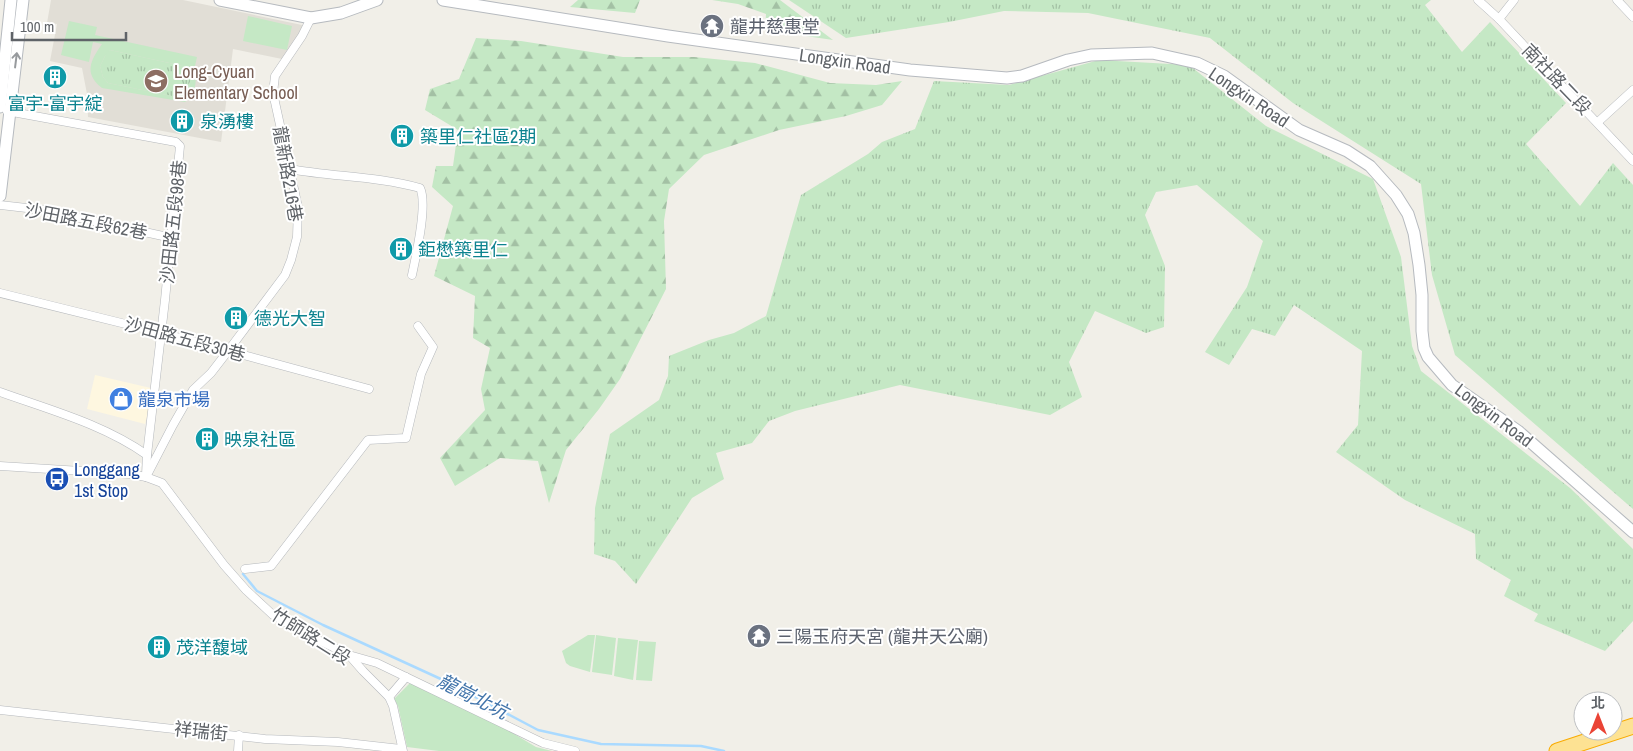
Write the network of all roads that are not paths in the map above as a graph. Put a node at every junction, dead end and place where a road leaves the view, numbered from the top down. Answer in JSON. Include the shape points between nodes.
{"nodes":[{"id":1,"x":11,"y":0,"type":"edge"},
{"id":2,"x":23,"y":0,"type":"edge"},
{"id":3,"x":220,"y":0,"type":"edge"},
{"id":4,"x":377,"y":0,"type":"edge"},
{"id":5,"x":443,"y":0,"type":"edge"},
{"id":6,"x":1478,"y":0,"type":"edge"},
{"id":7,"x":1514,"y":0,"type":"edge"},
{"id":8,"x":1617,"y":0,"type":"edge"},
{"id":9,"x":1633,"y":17,"type":"edge"},
{"id":10,"x":311,"y":18,"type":"junction"},
{"id":11,"x":1499,"y":19,"type":"junction"},
{"id":12,"x":1633,"y":90,"type":"edge"},
{"id":13,"x":4,"y":109,"type":"edge"},
{"id":14,"x":1598,"y":122,"type":"junction"},
{"id":15,"x":1633,"y":161,"type":"edge"},
{"id":16,"x":290,"y":169,"type":"junction"},
{"id":17,"x":0,"y":196,"type":"edge"},
{"id":18,"x":0,"y":206,"type":"edge"},
{"id":19,"x":172,"y":238,"type":"junction"},
{"id":20,"x":412,"y":275,"type":"dead end"},
{"id":21,"x":0,"y":293,"type":"edge"},
{"id":22,"x":418,"y":326,"type":"dead end"},
{"id":23,"x":162,"y":332,"type":"junction"},
{"id":24,"x":228,"y":351,"type":"junction"},
{"id":25,"x":368,"y":389,"type":"dead end"},
{"id":26,"x":0,"y":392,"type":"edge"},
{"id":27,"x":147,"y":455,"type":"junction"},
{"id":28,"x":0,"y":466,"type":"edge"},
{"id":29,"x":146,"y":477,"type":"junction"},
{"id":30,"x":1633,"y":532,"type":"edge"},
{"id":31,"x":245,"y":569,"type":"dead end"},
{"id":32,"x":349,"y":655,"type":"junction"},
{"id":33,"x":406,"y":677,"type":"junction"},
{"id":34,"x":389,"y":697,"type":"junction"},
{"id":35,"x":0,"y":710,"type":"edge"},
{"id":36,"x":1633,"y":726,"type":"edge"},
{"id":37,"x":239,"y":735,"type":"junction"},
{"id":38,"x":402,"y":750,"type":"edge"},
{"id":39,"x":238,"y":751,"type":"edge"},
{"id":40,"x":574,"y":751,"type":"edge"},
{"id":41,"x":1557,"y":751,"type":"edge"}],
"edges":[{"from":1,"to":13,"type":"street"},
{"from":13,"to":2,"type":"street","one_way":true,"via":[[11,95]]},
{"from":3,"to":10,"type":"street"},
{"from":4,"to":10,"type":"street","via":[[341,13]]},
{"from":5,"to":30,"type":"street","name":"Longxin Road","via":[[910,70],[1007,78],[1091,55],[1152,53],[1197,63],[1224,76],[1299,130],[1347,151],[1380,176],[1404,207],[1414,233],[1422,295],[1422,331],[1428,357],[1452,384],[1518,431]]},
{"from":6,"to":11,"type":"street","name":"南社路二段"},
{"from":7,"to":11,"type":"street"},
{"from":8,"to":9,"type":"street"},
{"from":10,"to":16,"type":"street","name":"龍新路216巷","via":[[275,76],[273,93]]},
{"from":11,"to":14,"type":"street","name":"南社路二段"},
{"from":12,"to":14,"type":"street"},
{"from":13,"to":17,"type":"street"},
{"from":13,"to":19,"type":"street","name":"沙田路五段98巷","via":[[176,142],[180,146],[180,156]]},
{"from":14,"to":15,"type":"street","name":"南社路二段"},
{"from":16,"to":20,"type":"street","via":[[358,176],[420,188],[423,194],[421,218]]},
{"from":16,"to":24,"type":"street","name":"龍新路216巷","via":[[298,207],[298,237],[291,260],[285,274]]},
{"from":18,"to":19,"type":"street","name":"沙田路五段62巷","via":[[44,210]]},
{"from":19,"to":23,"type":"street","name":"沙田路五段98巷"},
{"from":21,"to":23,"type":"street","name":"沙田路五段30巷"},
{"from":22,"to":31,"type":"street","via":[[433,347],[421,374],[406,438],[368,440],[271,566]]},
{"from":23,"to":24,"type":"street","name":"沙田路五段30巷"},
{"from":23,"to":27,"type":"street","name":"沙田路五段98巷"},
{"from":24,"to":25,"type":"street","name":"沙田路五段30巷"},
{"from":24,"to":29,"type":"street","name":"龍新路216巷","via":[[194,390]]},
{"from":26,"to":27,"type":"street","via":[[101,429]]},
{"from":27,"to":29,"type":"street","name":"沙田路五段98巷"},
{"from":28,"to":29,"type":"street"},
{"from":29,"to":32,"type":"street","name":"竹師路二段","via":[[162,483],[224,565],[273,615]]},
{"from":32,"to":33,"type":"street"},
{"from":32,"to":34,"type":"street","name":"竹師路二段"},
{"from":33,"to":34,"type":"street"},
{"from":33,"to":40,"type":"street","via":[[543,743]]},
{"from":34,"to":38,"type":"street","name":"竹師路二段"},
{"from":35,"to":37,"type":"street","name":"祥瑞街"},
{"from":36,"to":41,"type":"highway"},
{"from":37,"to":38,"type":"street","name":"祥瑞街"},
{"from":37,"to":39,"type":"street"}]}
